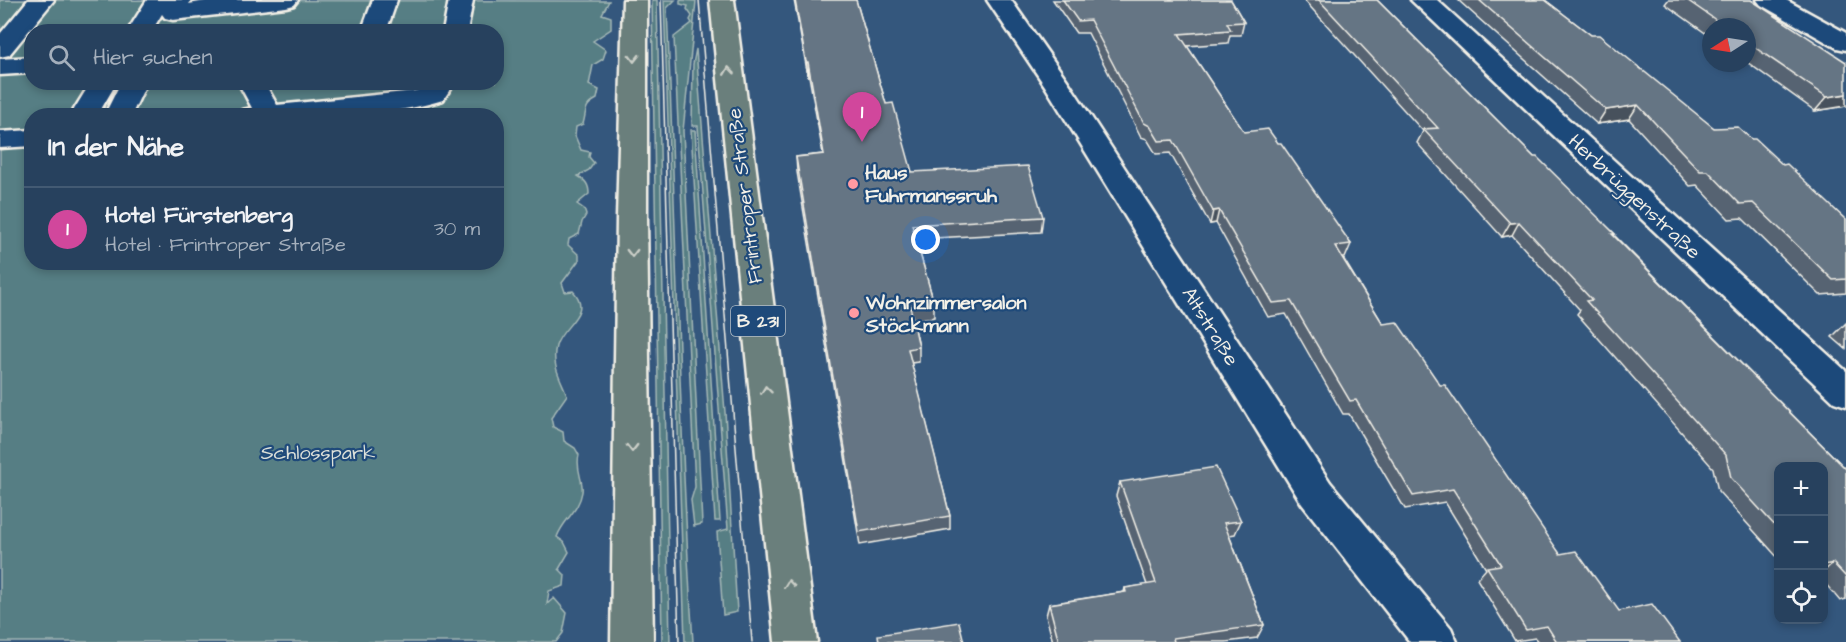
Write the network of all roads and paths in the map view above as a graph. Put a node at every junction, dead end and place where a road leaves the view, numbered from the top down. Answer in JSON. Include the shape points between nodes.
{"nodes":[{"id":1,"x":42,"y":0,"type":"edge"},
{"id":2,"x":286,"y":0,"type":"edge"},
{"id":3,"x":385,"y":0,"type":"edge"},
{"id":4,"x":461,"y":0,"type":"edge"},
{"id":5,"x":635,"y":0,"type":"edge"},
{"id":6,"x":722,"y":0,"type":"edge"},
{"id":7,"x":999,"y":0,"type":"edge"},
{"id":8,"x":1423,"y":0,"type":"edge"},
{"id":9,"x":1769,"y":0,"type":"edge"},
{"id":10,"x":229,"y":3,"type":"edge"},
{"id":11,"x":168,"y":11,"type":"edge"},
{"id":12,"x":150,"y":24,"type":"edge"},
{"id":13,"x":378,"y":24,"type":"edge"},
{"id":14,"x":456,"y":24,"type":"edge"},
{"id":15,"x":1846,"y":43,"type":"edge"},
{"id":16,"x":0,"y":50,"type":"edge"},
{"id":17,"x":24,"y":66,"type":"edge"},
{"id":18,"x":0,"y":67,"type":"edge"},
{"id":19,"x":99,"y":90,"type":"edge"},
{"id":20,"x":130,"y":90,"type":"edge"},
{"id":21,"x":253,"y":90,"type":"edge"},
{"id":22,"x":333,"y":90,"type":"edge"},
{"id":23,"x":437,"y":90,"type":"edge"},
{"id":24,"x":87,"y":108,"type":"edge"},
{"id":25,"x":121,"y":108,"type":"edge"},
{"id":26,"x":258,"y":108,"type":"edge"},
{"id":27,"x":327,"y":108,"type":"joint"},
{"id":28,"x":24,"y":138,"type":"edge"},
{"id":29,"x":0,"y":140,"type":"edge"},
{"id":30,"x":1846,"y":392,"type":"edge"},
{"id":31,"x":632,"y":642,"type":"edge"},
{"id":32,"x":796,"y":642,"type":"edge"},
{"id":33,"x":1436,"y":642,"type":"edge"}],
"edges":[{"from":1,"to":16,"type":"street"},
{"from":2,"to":10,"type":"street"},
{"from":3,"to":13,"type":"street"},
{"from":4,"to":14,"type":"street"},
{"from":5,"to":31,"type":"main road","one_way":true},
{"from":32,"to":6,"type":"main road","name":"Frintroper Straße","number":"B 231","one_way":true},
{"from":7,"to":33,"type":"street","name":"Altstraße","via":[[1070,105],[1316,494]]},
{"from":8,"to":30,"type":"street","name":"Herbrüggenstraße"},
{"from":9,"to":15,"type":"street"},
{"from":10,"to":11,"type":"street"},
{"from":11,"to":12,"type":"street"},
{"from":17,"to":18,"type":"street"},
{"from":19,"to":24,"type":"street"},
{"from":20,"to":25,"type":"street"},
{"from":21,"to":26,"type":"street"},
{"from":22,"to":27,"type":"street"},
{"from":23,"to":27,"type":"street","via":[[418,99]]},
{"from":28,"to":29,"type":"street"}]}
